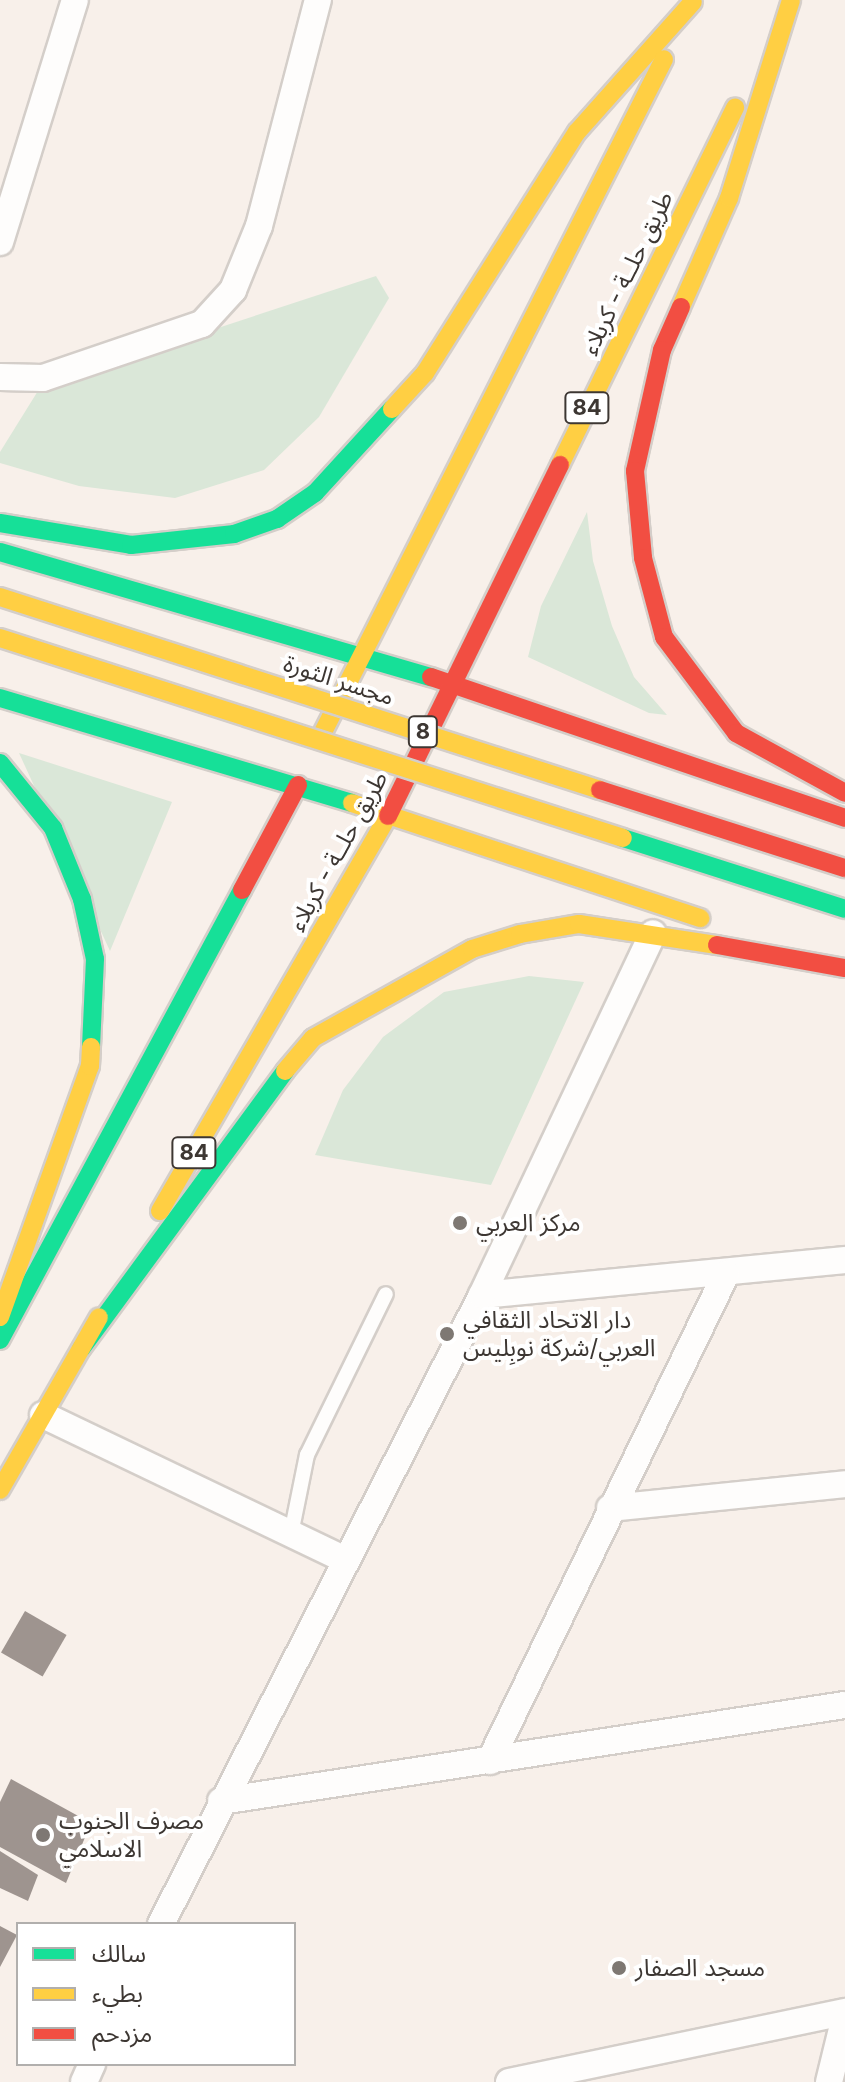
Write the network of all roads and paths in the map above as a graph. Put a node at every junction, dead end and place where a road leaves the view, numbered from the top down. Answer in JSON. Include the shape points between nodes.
{"nodes":[{"id":1,"x":75,"y":0,"type":"edge"},
{"id":2,"x":318,"y":0,"type":"edge"},
{"id":3,"x":789,"y":0,"type":"edge"},
{"id":4,"x":694,"y":1,"type":"edge"},
{"id":5,"x":0,"y":242,"type":"edge"},
{"id":6,"x":0,"y":377,"type":"edge"},
{"id":7,"x":0,"y":523,"type":"edge"},
{"id":8,"x":0,"y":552,"type":"edge"},
{"id":9,"x":28,"y":563,"type":"junction"},
{"id":10,"x":0,"y":597,"type":"edge"},
{"id":11,"x":0,"y":638,"type":"edge"},
{"id":12,"x":359,"y":652,"type":"junction"},
{"id":13,"x":453,"y":684,"type":"junction"},
{"id":14,"x":0,"y":697,"type":"edge"},
{"id":15,"x":0,"y":763,"type":"edge"},
{"id":16,"x":686,"y":763,"type":"junction"},
{"id":17,"x":304,"y":772,"type":"junction"},
{"id":18,"x":845,"y":793,"type":"edge"},
{"id":19,"x":388,"y":816,"type":"junction"},
{"id":20,"x":845,"y":818,"type":"edge"},
{"id":21,"x":845,"y":868,"type":"edge"},
{"id":22,"x":659,"y":905,"type":"junction"},
{"id":23,"x":845,"y":909,"type":"edge"},
{"id":24,"x":653,"y":933,"type":"junction"},
{"id":25,"x":845,"y":961,"type":"edge"},
{"id":26,"x":845,"y":968,"type":"edge"},
{"id":27,"x":845,"y":1260,"type":"edge"},
{"id":28,"x":726,"y":1274,"type":"junction"},
{"id":29,"x":386,"y":1294,"type":"dead end"},
{"id":30,"x":482,"y":1295,"type":"junction"},
{"id":31,"x":0,"y":1317,"type":"edge"},
{"id":32,"x":0,"y":1340,"type":"edge"},
{"id":33,"x":81,"y":1349,"type":"junction"},
{"id":34,"x":43,"y":1415,"type":"junction"},
{"id":35,"x":845,"y":1484,"type":"edge"},
{"id":36,"x":0,"y":1490,"type":"edge"},
{"id":37,"x":610,"y":1508,"type":"junction"},
{"id":38,"x":291,"y":1534,"type":"junction"},
{"id":39,"x":345,"y":1560,"type":"junction"},
{"id":40,"x":845,"y":1705,"type":"edge"},
{"id":41,"x":490,"y":1761,"type":"junction"},
{"id":42,"x":221,"y":1801,"type":"junction"},
{"id":43,"x":162,"y":1922,"type":"edge"},
{"id":44,"x":845,"y":2015,"type":"edge"},
{"id":45,"x":509,"y":2082,"type":"edge"},
{"id":46,"x":829,"y":2082,"type":"edge"}],
"edges":[{"from":1,"to":5,"type":"street"},
{"from":2,"to":6,"type":"street","via":[[259,226],[233,290],[202,324],[43,378]]},
{"from":3,"to":13,"type":"main road","name":"طريق حلــة - كربلاء","number":"84"},
{"from":3,"to":18,"type":"main road","via":[[729,198],[662,350],[635,471],[643,558],[664,637],[736,733]]},
{"from":4,"to":7,"type":"main road","via":[[577,132],[425,373],[315,493],[277,519],[234,534],[131,545]]},
{"from":4,"to":12,"type":"main road"},
{"from":8,"to":9,"type":"main road"},
{"from":9,"to":12,"type":"main road"},
{"from":9,"to":14,"type":"main road","via":[[59,594],[68,645],[50,681],[28,697]]},
{"from":10,"to":21,"type":"main road","name":"مجسر الثورة","number":"8","bridge":true},
{"from":11,"to":23,"type":"main road","number":"8","bridge":true},
{"from":12,"to":13,"type":"main road"},
{"from":12,"to":17,"type":"main road"},
{"from":13,"to":16,"type":"main road"},
{"from":13,"to":19,"type":"main road","name":"طريق حلــة - كربلاء","number":"84"},
{"from":14,"to":17,"type":"main road"},
{"from":15,"to":31,"type":"main road","via":[[53,828],[82,899],[95,959],[90,1066]]},
{"from":16,"to":20,"type":"main road"},
{"from":16,"to":22,"type":"main road","via":[[667,763],[643,775],[620,822],[622,869]]},
{"from":17,"to":19,"type":"main road"},
{"from":17,"to":32,"type":"main road"},
{"from":19,"to":22,"type":"main road"},
{"from":19,"to":33,"type":"main road","name":"طريق حلــة - كربلاء","number":"84"},
{"from":22,"to":25,"type":"main road"},
{"from":24,"to":26,"type":"main road"},
{"from":24,"to":30,"type":"street"},
{"from":24,"to":33,"type":"main road","via":[[579,924],[520,934],[472,949],[324,1029],[261,1099]]},
{"from":27,"to":28,"type":"street"},
{"from":28,"to":30,"type":"street"},
{"from":28,"to":37,"type":"street"},
{"from":29,"to":38,"type":"lane","via":[[307,1455]]},
{"from":30,"to":39,"type":"street"},
{"from":33,"to":34,"type":"main road","name":"طريق حلــة - كربلاء","number":"84"},
{"from":34,"to":36,"type":"main road","name":"طريق حلــة - كربلاء","number":"84"},
{"from":34,"to":38,"type":"street"},
{"from":35,"to":37,"type":"street"},
{"from":37,"to":41,"type":"street"},
{"from":38,"to":39,"type":"street"},
{"from":39,"to":42,"type":"street"},
{"from":40,"to":41,"type":"street"},
{"from":41,"to":42,"type":"street"},
{"from":42,"to":43,"type":"street"},
{"from":44,"to":45,"type":"street"},
{"from":44,"to":46,"type":"street"}]}
